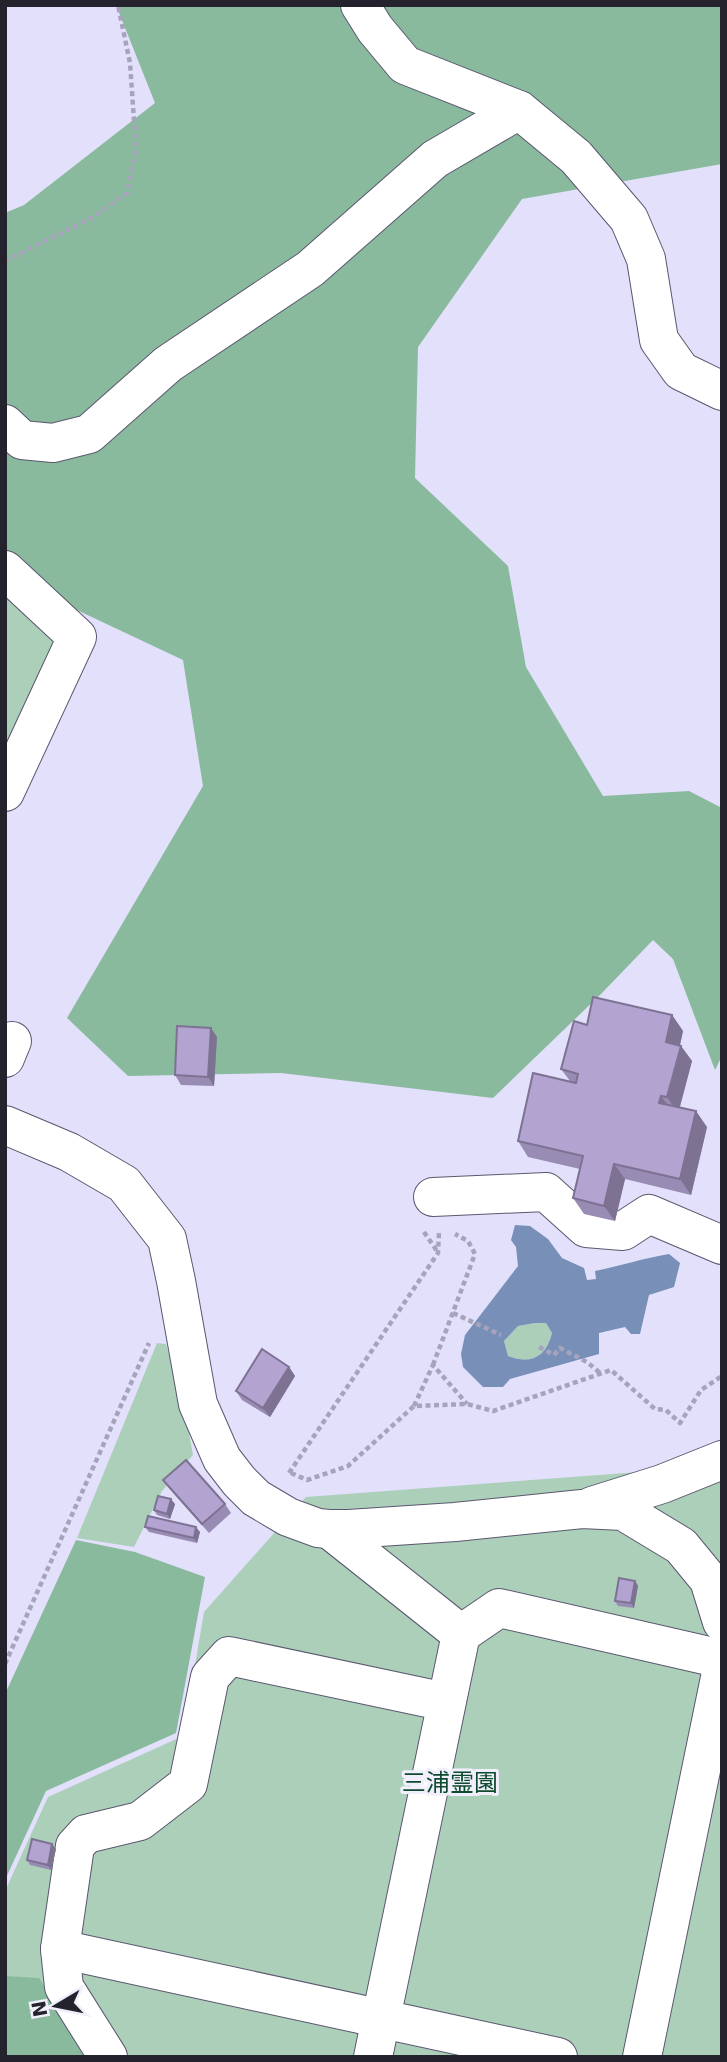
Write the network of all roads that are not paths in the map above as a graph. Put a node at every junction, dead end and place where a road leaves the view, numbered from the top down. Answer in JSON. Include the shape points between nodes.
{"nodes":[{"id":1,"x":360,"y":5,"type":"edge"},
{"id":2,"x":519,"y":110,"type":"junction"},
{"id":3,"x":722,"y":391,"type":"edge"},
{"id":4,"x":5,"y":425,"type":"edge"},
{"id":5,"x":5,"y":570,"type":"edge"},
{"id":6,"x":5,"y":792,"type":"edge"},
{"id":7,"x":5,"y":1125,"type":"edge"},
{"id":8,"x":428,"y":1214,"type":"road end"},
{"id":9,"x":722,"y":1245,"type":"edge"},
{"id":10,"x":722,"y":1460,"type":"edge"},
{"id":11,"x":582,"y":1509,"type":"junction"},
{"id":12,"x":329,"y":1529,"type":"junction"},
{"id":13,"x":722,"y":1622,"type":"edge"},
{"id":14,"x":461,"y":1634,"type":"junction"},
{"id":15,"x":722,"y":1659,"type":"edge"},
{"id":16,"x":722,"y":1668,"type":"edge"},
{"id":17,"x":446,"y":1702,"type":"junction"},
{"id":18,"x":60,"y":1949,"type":"junction"},
{"id":19,"x":381,"y":2018,"type":"junction"},
{"id":20,"x":108,"y":2057,"type":"edge"},
{"id":21,"x":373,"y":2057,"type":"edge"},
{"id":22,"x":558,"y":2057,"type":"edge"},
{"id":23,"x":642,"y":2057,"type":"edge"}],
"edges":[{"from":1,"to":2,"type":"street","via":[[405,65]]},
{"from":2,"to":3,"type":"street","via":[[576,157],[629,219],[646,259],[659,340],[681,371]]},
{"from":2,"to":4,"type":"street","via":[[435,159],[310,269],[168,364],[89,434],[53,443],[22,440]]},
{"from":5,"to":6,"type":"street","via":[[77,637]]},
{"from":7,"to":12,"type":"street","via":[[69,1152],[124,1184],[167,1239],[198,1404],[222,1459],[256,1498],[288,1517]]},
{"from":8,"to":9,"type":"street","via":[[546,1192],[586,1228],[623,1231],[649,1213]]},
{"from":10,"to":11,"type":"street"},
{"from":11,"to":12,"type":"street"},
{"from":11,"to":13,"type":"street","via":[[623,1511],[681,1546],[709,1580]]},
{"from":12,"to":14,"type":"street"},
{"from":14,"to":15,"type":"street","via":[[499,1608]]},
{"from":14,"to":17,"type":"street"},
{"from":16,"to":23,"type":"street"},
{"from":17,"to":18,"type":"street","via":[[229,1656],[210,1677],[188,1784],[140,1821],[86,1834],[75,1846]]},
{"from":17,"to":19,"type":"street"},
{"from":18,"to":19,"type":"street"},
{"from":18,"to":20,"type":"street","via":[[64,1987]]},
{"from":19,"to":21,"type":"street"},
{"from":19,"to":22,"type":"street"}]}
